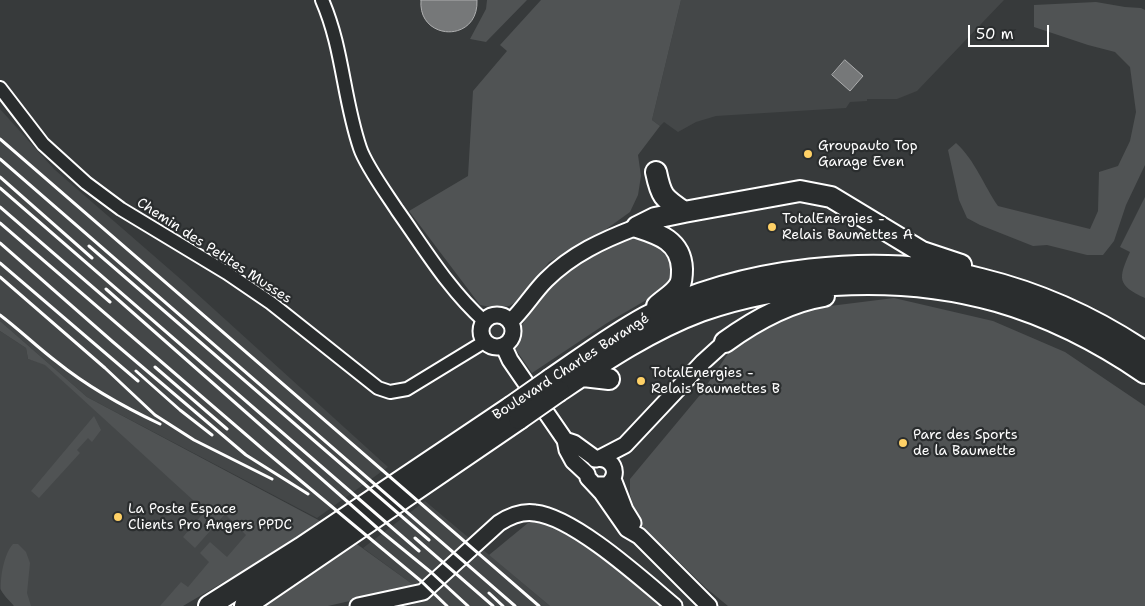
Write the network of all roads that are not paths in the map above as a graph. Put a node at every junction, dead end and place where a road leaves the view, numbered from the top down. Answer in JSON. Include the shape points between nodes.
{"nodes":[{"id":1,"x":322,"y":0,"type":"edge"},
{"id":2,"x":0,"y":88,"type":"edge"},
{"id":3,"x":656,"y":172,"type":"dead end"},
{"id":4,"x":684,"y":212,"type":"junction"},
{"id":5,"x":637,"y":227,"type":"junction"},
{"id":6,"x":980,"y":278,"type":"junction"},
{"id":7,"x":862,"y":283,"type":"junction"},
{"id":8,"x":646,"y":317,"type":"junction"},
{"id":9,"x":484,"y":321,"type":"junction"},
{"id":10,"x":510,"y":322,"type":"junction"},
{"id":11,"x":484,"y":342,"type":"junction"},
{"id":12,"x":724,"y":342,"type":"joint"},
{"id":13,"x":504,"y":347,"type":"junction"},
{"id":14,"x":1145,"y":352,"type":"edge"},
{"id":15,"x":1145,"y":372,"type":"edge"},
{"id":16,"x":583,"y":376,"type":"junction"},
{"id":17,"x":609,"y":379,"type":"dead end"},
{"id":18,"x":555,"y":385,"type":"junction"},
{"id":19,"x":515,"y":413,"type":"junction"},
{"id":20,"x":565,"y":440,"type":"junction"},
{"id":21,"x":625,"y":445,"type":"junction"},
{"id":22,"x":598,"y":458,"type":"junction"},
{"id":23,"x":614,"y":474,"type":"junction"},
{"id":24,"x":591,"y":480,"type":"junction"},
{"id":25,"x":638,"y":536,"type":"junction"},
{"id":26,"x":209,"y":606,"type":"edge"},
{"id":27,"x":245,"y":606,"type":"edge"},
{"id":28,"x":358,"y":606,"type":"edge"},
{"id":29,"x":674,"y":606,"type":"edge"},
{"id":30,"x":709,"y":606,"type":"edge"}],
"edges":[{"from":1,"to":9,"type":"street","via":[[338,45],[348,108],[360,150],[433,261]]},
{"from":2,"to":11,"type":"street","name":"Chemin des Petites Musses","via":[[43,144],[86,183],[121,209],[271,303],[378,388],[390,392],[407,389]]},
{"from":3,"to":4,"type":"highway","via":[[660,190],[667,201]]},
{"from":4,"to":5,"type":"highway","via":[[655,218]]},
{"from":4,"to":6,"type":"highway","via":[[800,191],[831,198],[922,252],[969,268]]},
{"from":5,"to":8,"type":"highway","via":[[669,240],[682,258],[680,285]]},
{"from":5,"to":10,"type":"street","via":[[596,244],[568,262],[546,281]]},
{"from":6,"to":8,"type":"highway","name":"Boulevard Charles Barangé","via":[[892,267],[803,270],[715,290]]},
{"from":6,"to":14,"type":"highway","name":"Boulevard Charles Barangé","via":[[1080,315]]},
{"from":7,"to":12,"type":"highway","via":[[840,294],[782,308]]},
{"from":7,"to":15,"type":"highway","name":"Boulevard Charles Barangé","via":[[938,288],[1017,307],[1074,330]]},
{"from":7,"to":16,"type":"highway","name":"Boulevard Charles Barangé","via":[[760,294],[701,311],[627,347]]},
{"from":8,"to":18,"type":"highway","name":"Boulevard Charles Barangé"},
{"from":9,"to":10,"type":"street","via":[[498,315]]},
{"from":9,"to":11,"type":"street","via":[[480,332]]},
{"from":10,"to":13,"type":"street","via":[[513,333]]},
{"from":11,"to":13,"type":"street","via":[[493,348]]},
{"from":12,"to":21,"type":"street"},
{"from":13,"to":20,"type":"street"},
{"from":16,"to":17,"type":"highway"},
{"from":16,"to":18,"type":"highway","name":"Boulevard Charles Barangé"},
{"from":18,"to":19,"type":"highway","name":"Boulevard Charles Barangé","bridge":true},
{"from":19,"to":26,"type":"highway","name":"Boulevard Charles Barangé","via":[[401,479]]},
{"from":19,"to":27,"type":"highway","name":"Boulevard Charles Barangé"},
{"from":20,"to":22,"type":"street"},
{"from":20,"to":24,"type":"street","via":[[573,461]]},
{"from":21,"to":22,"type":"street"},
{"from":21,"to":23,"type":"street"},
{"from":22,"to":23,"type":"street","via":[[608,460]]},
{"from":22,"to":24,"type":"street","via":[[589,465]]},
{"from":23,"to":24,"type":"street","via":[[607,485]]},
{"from":23,"to":25,"type":"street","via":[[625,510]]},
{"from":24,"to":25,"type":"street","via":[[627,529]]},
{"from":25,"to":30,"type":"street"},
{"from":28,"to":29,"type":"street","via":[[423,592],[499,522],[530,512],[548,516],[580,532],[634,571]]}]}
